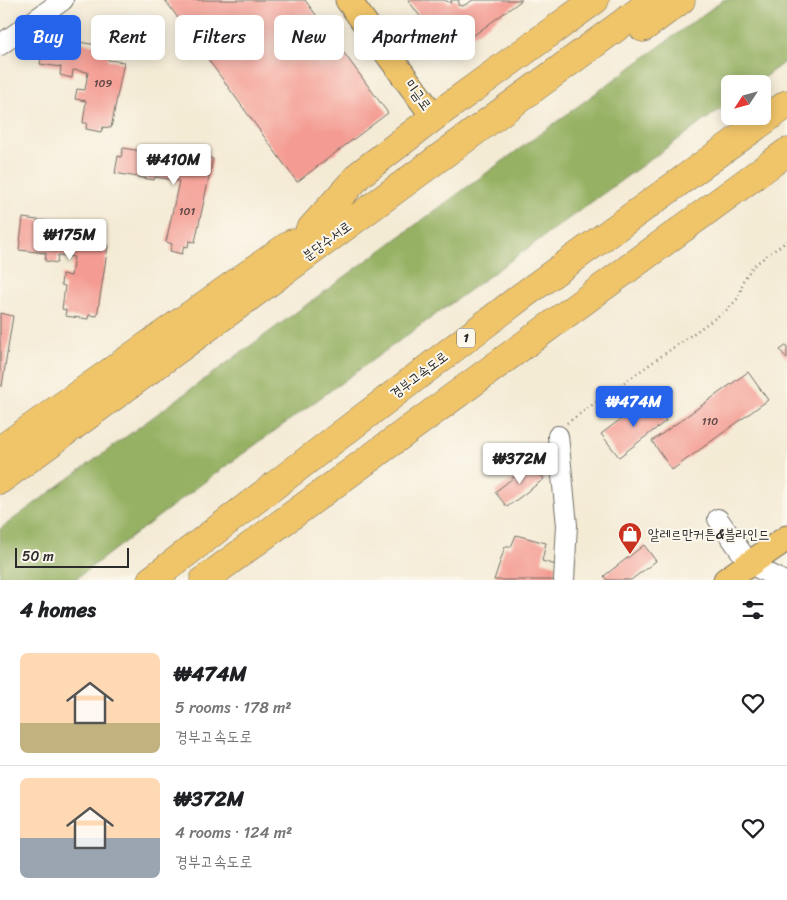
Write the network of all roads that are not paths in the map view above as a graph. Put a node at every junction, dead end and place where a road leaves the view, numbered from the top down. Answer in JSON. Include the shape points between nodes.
{"nodes":[{"id":1,"x":63,"y":0,"type":"edge"},
{"id":2,"x":348,"y":0,"type":"edge"},
{"id":3,"x":595,"y":0,"type":"edge"},
{"id":4,"x":624,"y":0,"type":"edge"},
{"id":5,"x":654,"y":0,"type":"edge"},
{"id":6,"x":681,"y":0,"type":"edge"},
{"id":7,"x":0,"y":46,"type":"edge"},
{"id":8,"x":787,"y":104,"type":"edge"},
{"id":9,"x":482,"y":115,"type":"junction"},
{"id":10,"x":434,"y":117,"type":"junction"},
{"id":11,"x":787,"y":152,"type":"edge"},
{"id":12,"x":314,"y":239,"type":"junction"},
{"id":13,"x":558,"y":436,"type":"road end"},
{"id":14,"x":0,"y":450,"type":"edge"},
{"id":15,"x":0,"y":480,"type":"edge"},
{"id":16,"x":718,"y":519,"type":"dead end"},
{"id":17,"x":787,"y":522,"type":"edge"},
{"id":18,"x":787,"y":538,"type":"edge"},
{"id":19,"x":787,"y":548,"type":"edge"},
{"id":20,"x":749,"y":564,"type":"junction"},
{"id":21,"x":151,"y":580,"type":"edge"},
{"id":22,"x":204,"y":580,"type":"edge"},
{"id":23,"x":564,"y":580,"type":"edge"},
{"id":24,"x":726,"y":580,"type":"edge"},
{"id":25,"x":781,"y":580,"type":"edge"}],
"edges":[{"from":1,"to":7,"type":"street"},
{"from":2,"to":10,"type":"main road","name":"미금로"},
{"from":3,"to":10,"type":"highway"},
{"from":4,"to":9,"type":"highway","name":"분당수서로"},
{"from":5,"to":9,"type":"highway","name":"분당수서로"},
{"from":6,"to":12,"type":"highway","via":[[387,214]]},
{"from":8,"to":21,"type":"highway","name":"경부고속도로","number":"1","via":[[522,296]]},
{"from":9,"to":12,"type":"highway","name":"분당수서로"},
{"from":10,"to":12,"type":"highway","via":[[360,174]]},
{"from":11,"to":22,"type":"highway"},
{"from":12,"to":14,"type":"highway","name":"분당수서로"},
{"from":12,"to":15,"type":"highway","name":"분당수서로"},
{"from":13,"to":23,"type":"street","via":[[567,525]]},
{"from":16,"to":20,"type":"street"},
{"from":17,"to":20,"type":"main road"},
{"from":18,"to":20,"type":"main road"},
{"from":19,"to":20,"type":"main road"},
{"from":20,"to":24,"type":"main road"},
{"from":20,"to":25,"type":"street"}]}
